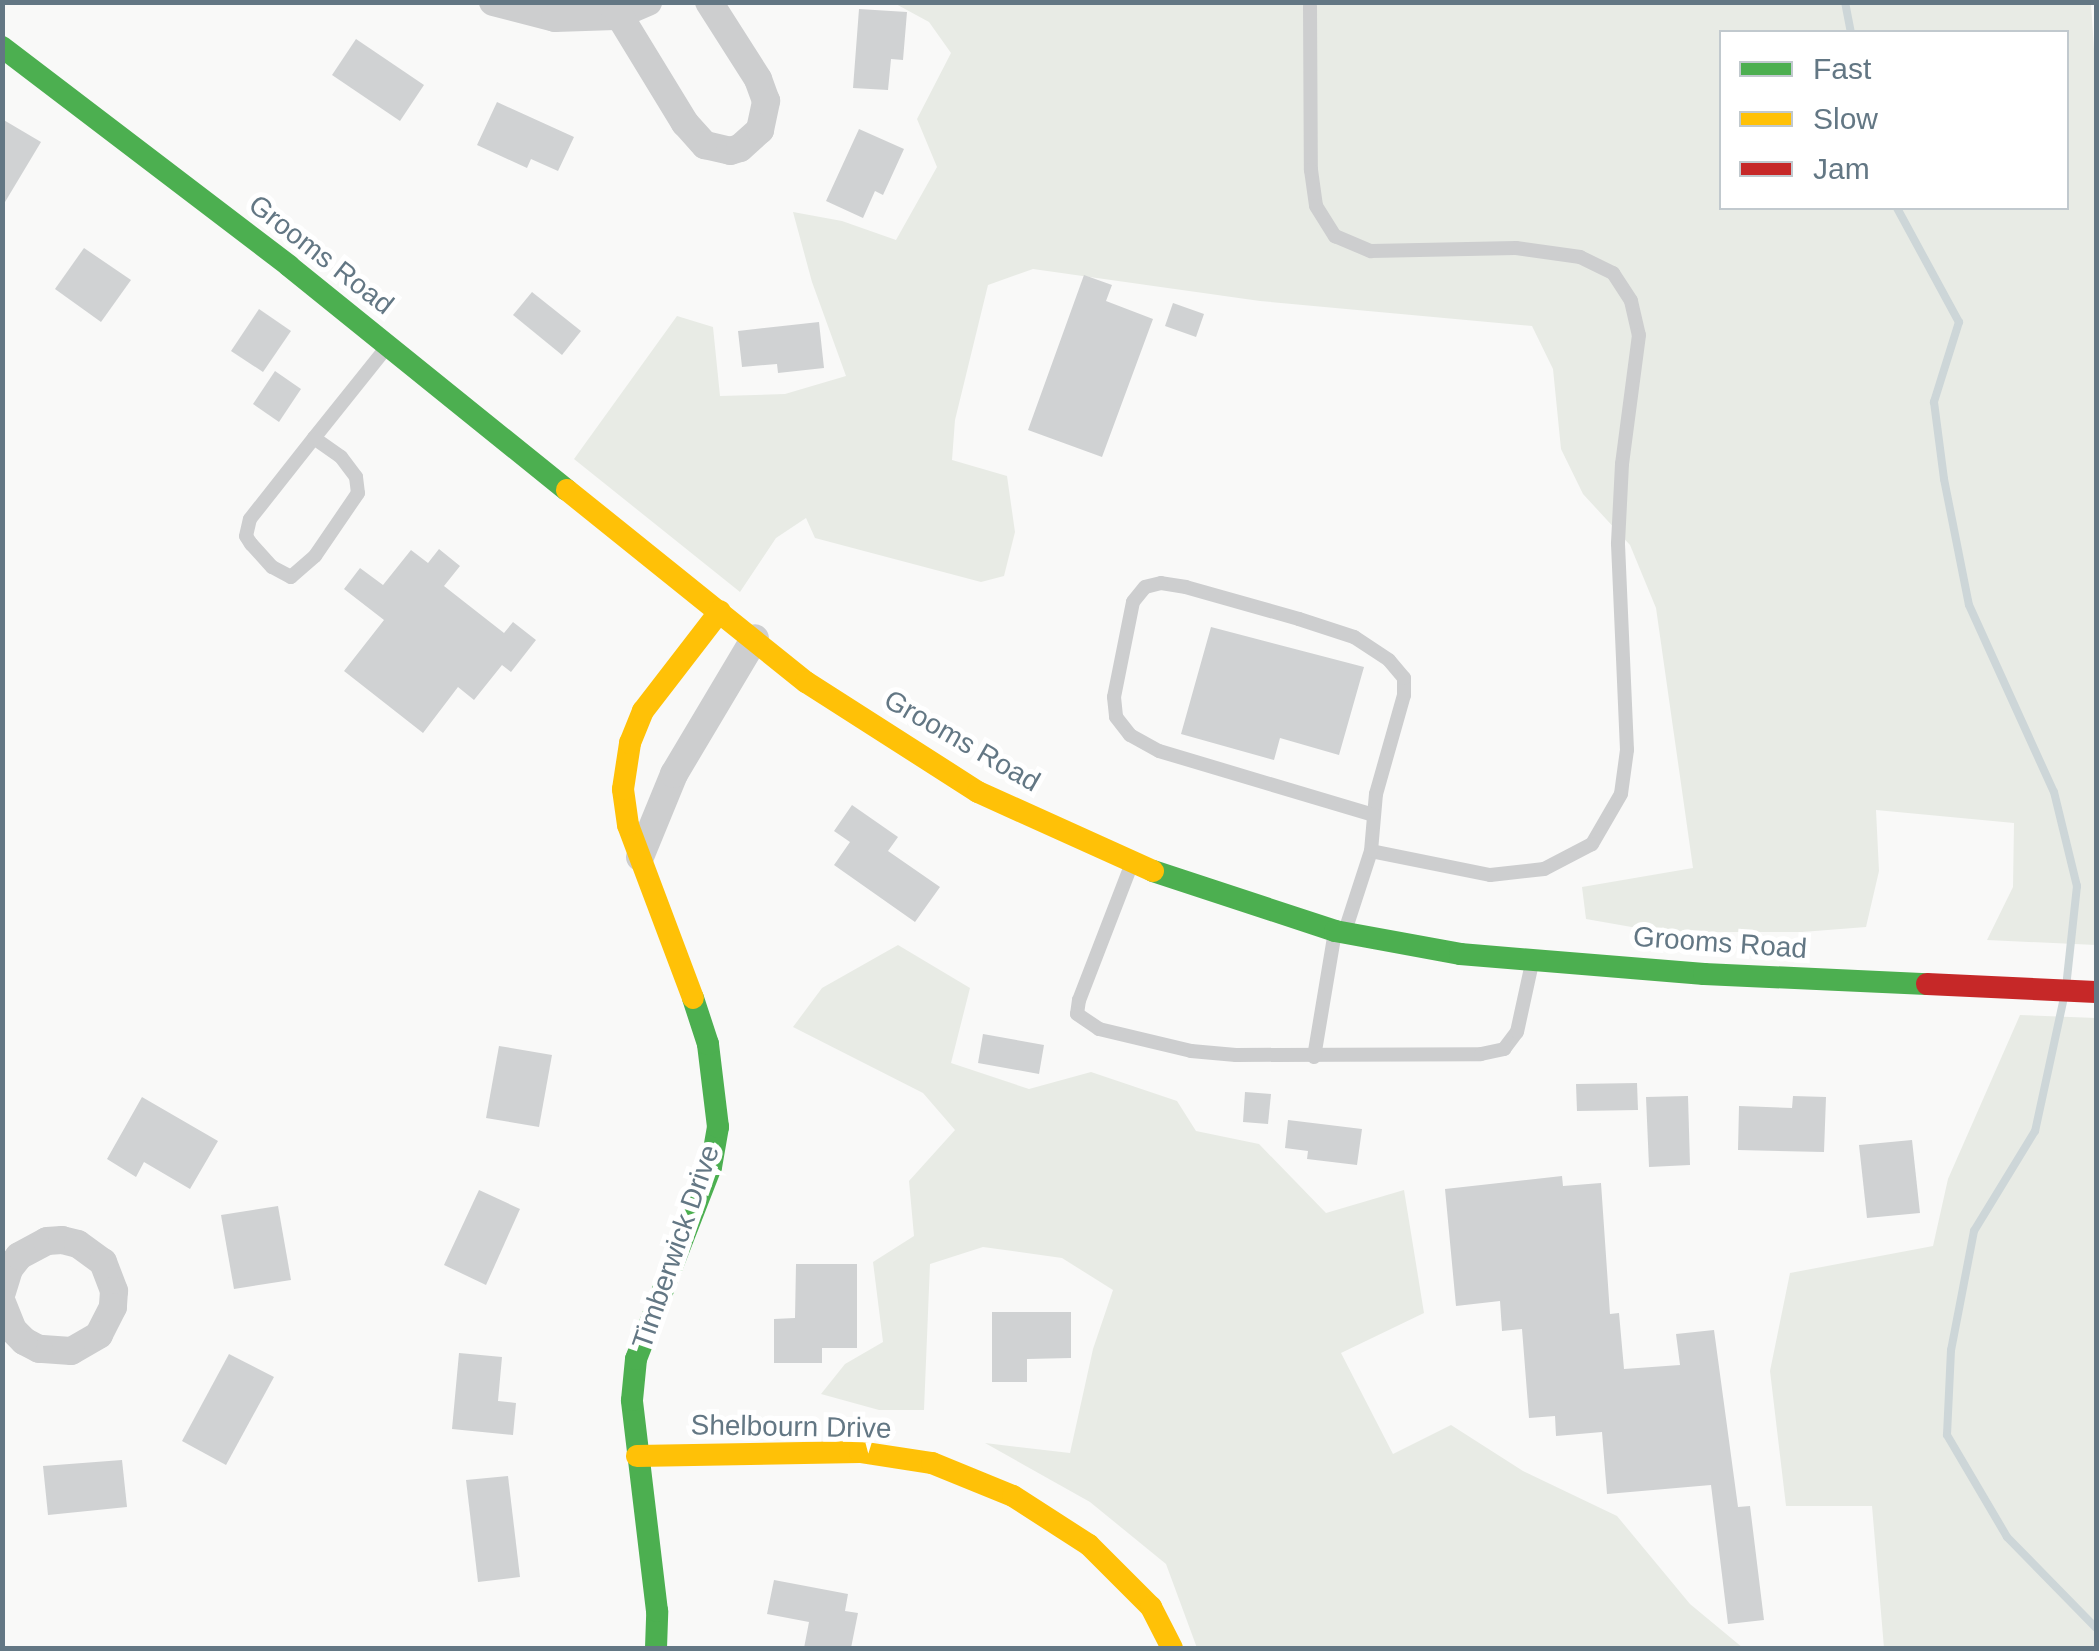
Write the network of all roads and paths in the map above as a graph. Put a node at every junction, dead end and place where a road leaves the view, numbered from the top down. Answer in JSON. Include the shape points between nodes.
{"nodes":[{"id":1,"x":493,"y":2,"type":"edge"},
{"id":2,"x":648,"y":2,"type":"edge"},
{"id":3,"x":709,"y":2,"type":"edge"},
{"id":4,"x":1310,"y":6,"type":"dead end"},
{"id":5,"x":619,"y":15,"type":"junction"},
{"id":6,"x":2,"y":47,"type":"edge"},
{"id":7,"x":388,"y":346,"type":"junction"},
{"id":8,"x":314,"y":438,"type":"junction"},
{"id":9,"x":720,"y":611,"type":"junction"},
{"id":10,"x":755,"y":638,"type":"junction"},
{"id":11,"x":1374,"y":815,"type":"junction"},
{"id":12,"x":1372,"y":851,"type":"junction"},
{"id":13,"x":640,"y":857,"type":"junction"},
{"id":14,"x":1132,"y":863,"type":"junction"},
{"id":15,"x":1339,"y":932,"type":"junction"},
{"id":16,"x":1532,"y":962,"type":"junction"},
{"id":17,"x":2096,"y":992,"type":"edge"},
{"id":18,"x":1314,"y":1057,"type":"junction"},
{"id":19,"x":11,"y":1249,"type":"edge"},
{"id":20,"x":2,"y":1292,"type":"edge"},
{"id":21,"x":2,"y":1303,"type":"edge"},
{"id":22,"x":637,"y":1456,"type":"junction"},
{"id":23,"x":656,"y":1648,"type":"edge"},
{"id":24,"x":1172,"y":1648,"type":"edge"}],
"edges":[{"from":1,"to":5,"type":"street","via":[[555,18]]},
{"from":2,"to":5,"type":"street"},
{"from":3,"to":5,"type":"street","via":[[766,102],[760,130],[730,151],[705,145],[685,123]]},
{"from":4,"to":12,"type":"lane","via":[[1310,170],[1316,206],[1335,236],[1371,250],[1516,248],[1580,258],[1613,273],[1631,300],[1639,334],[1618,544],[1628,750],[1621,794],[1592,844],[1544,869],[1490,875]]},
{"from":6,"to":7,"type":"street","name":"Grooms Road"},
{"from":7,"to":8,"type":"lane"},
{"from":7,"to":9,"type":"street","name":"Grooms Road"},
{"from":8,"to":8,"type":"lane","via":[[250,519],[246,536],[291,577],[358,493],[341,456]]},
{"from":9,"to":10,"type":"street","name":"Grooms Road"},
{"from":9,"to":13,"type":"street","name":"Timberwick Drive","via":[[643,710],[630,743],[623,789]]},
{"from":10,"to":13,"type":"street","via":[[674,774]]},
{"from":10,"to":14,"type":"street","name":"Grooms Road","via":[[806,682],[978,792]]},
{"from":11,"to":11,"type":"lane","via":[[1404,695],[1404,678],[1389,660],[1354,638],[1299,619],[1186,587],[1145,587],[1133,602],[1114,697],[1116,717],[1130,735],[1160,751]]},
{"from":11,"to":12,"type":"lane"},
{"from":12,"to":15,"type":"lane"},
{"from":13,"to":22,"type":"street","name":"Timberwick Drive","via":[[708,1044],[718,1127],[711,1166],[636,1359]]},
{"from":14,"to":15,"type":"street","name":"Grooms Road"},
{"from":14,"to":18,"type":"lane","via":[[1079,1000],[1077,1014],[1086,1024],[1192,1050]]},
{"from":15,"to":16,"type":"street","name":"Grooms Road"},
{"from":15,"to":18,"type":"lane"},
{"from":16,"to":17,"type":"street","name":"Grooms Road"},
{"from":16,"to":18,"type":"lane","via":[[1517,1032],[1504,1049]]},
{"from":19,"to":20,"type":"street"},
{"from":19,"to":21,"type":"street","via":[[47,1241],[78,1244],[103,1262],[114,1291],[108,1322],[86,1345],[55,1352],[24,1341]]},
{"from":22,"to":23,"type":"street","name":"Timberwick Drive"},
{"from":22,"to":24,"type":"street","name":"Shelbourn Drive","via":[[860,1452],[932,1463],[1013,1496],[1090,1546],[1151,1607]]}]}
